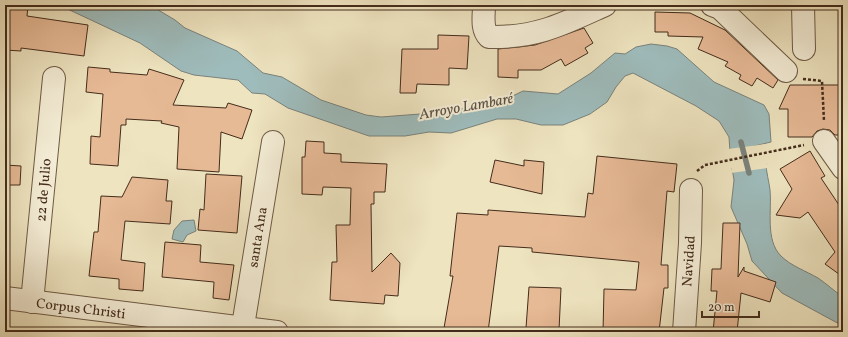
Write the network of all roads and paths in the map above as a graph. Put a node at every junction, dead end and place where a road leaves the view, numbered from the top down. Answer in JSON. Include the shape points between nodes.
{"nodes":[{"id":1,"x":484,"y":5,"type":"edge"},
{"id":2,"x":605,"y":5,"type":"edge"},
{"id":3,"x":712,"y":5,"type":"edge"},
{"id":4,"x":803,"y":5,"type":"edge"},
{"id":5,"x":804,"y":48,"type":"dead end"},
{"id":6,"x":786,"y":70,"type":"joint"},
{"id":7,"x":54,"y":78,"type":"dead end"},
{"id":8,"x":824,"y":141,"type":"junction"},
{"id":9,"x":272,"y":142,"type":"dead end"},
{"id":10,"x":705,"y":165,"type":"dead end"},
{"id":11,"x":843,"y":168,"type":"edge"},
{"id":12,"x":691,"y":190,"type":"dead end"},
{"id":13,"x":5,"y":298,"type":"edge"},
{"id":14,"x":32,"y":302,"type":"junction"},
{"id":15,"x":242,"y":330,"type":"edge"},
{"id":16,"x":277,"y":332,"type":"edge"},
{"id":17,"x":684,"y":332,"type":"edge"}],
"edges":[{"from":1,"to":2,"type":"street","via":[[484,30],[489,37],[510,38],[531,35],[555,27]]},
{"from":3,"to":6,"type":"street","via":[[720,8]]},
{"from":4,"to":5,"type":"street"},
{"from":6,"to":8,"type":"path","via":[[804,80],[822,81]]},
{"from":7,"to":14,"type":"street","name":"22 de Julio"},
{"from":8,"to":10,"type":"path"},
{"from":8,"to":11,"type":"street"},
{"from":9,"to":15,"type":"street","name":"santa Ana"},
{"from":12,"to":17,"type":"street","name":"Navidad"},
{"from":13,"to":14,"type":"street","name":"Corpus Christi"},
{"from":14,"to":15,"type":"street","name":"Corpus Christi"},
{"from":15,"to":16,"type":"street","name":"Corpus Christi"}]}
